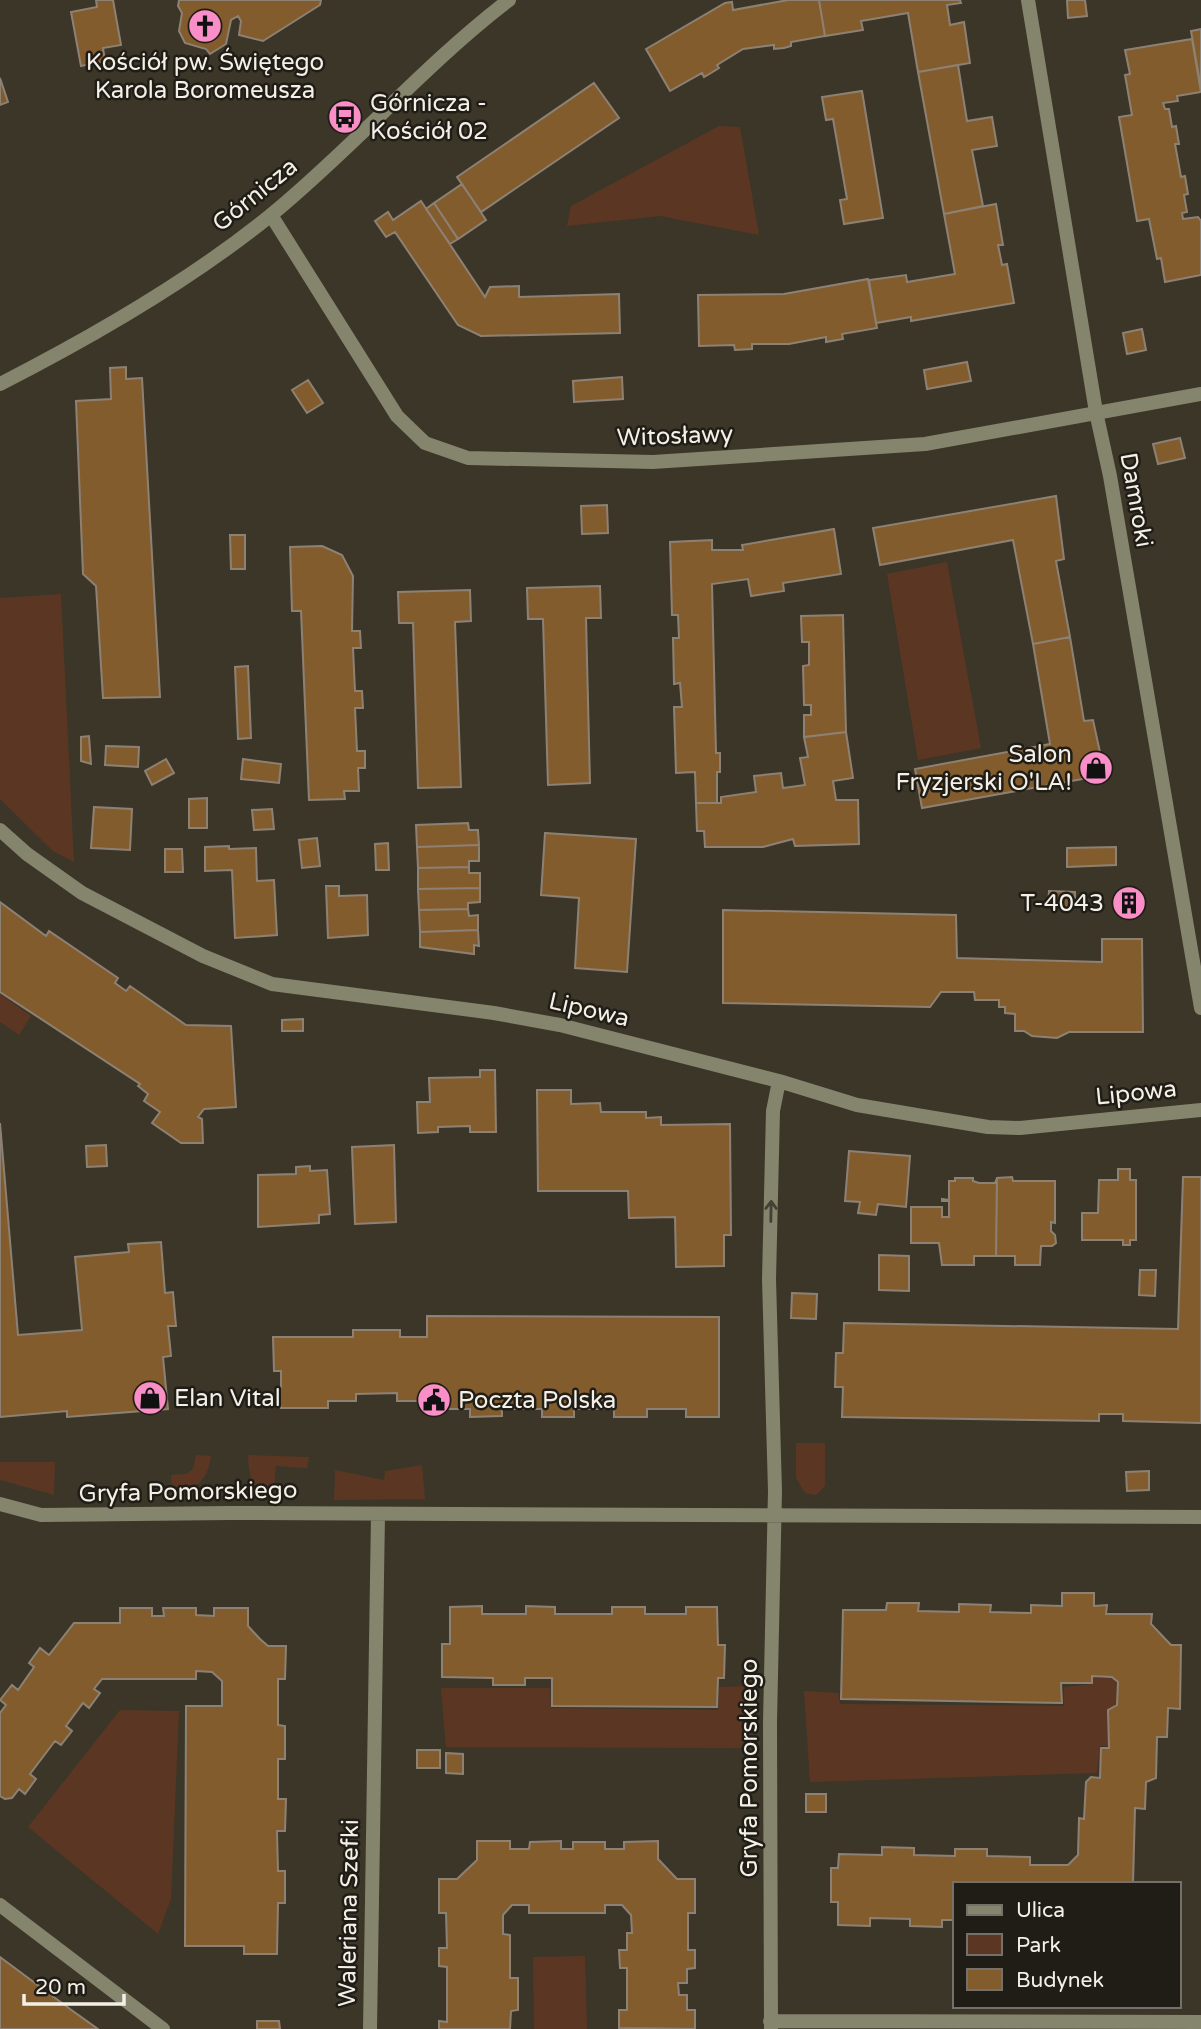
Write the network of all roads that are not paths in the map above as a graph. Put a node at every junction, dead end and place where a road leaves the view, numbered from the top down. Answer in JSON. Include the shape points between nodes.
{"nodes":[{"id":1,"x":509,"y":0,"type":"edge"},
{"id":2,"x":1028,"y":0,"type":"edge"},
{"id":3,"x":271,"y":215,"type":"junction"},
{"id":4,"x":0,"y":384,"type":"edge"},
{"id":5,"x":1201,"y":394,"type":"edge"},
{"id":6,"x":1096,"y":412,"type":"junction"},
{"id":7,"x":0,"y":830,"type":"edge"},
{"id":8,"x":1201,"y":1008,"type":"edge"},
{"id":9,"x":779,"y":1081,"type":"junction"},
{"id":10,"x":1201,"y":1110,"type":"edge"},
{"id":11,"x":0,"y":1504,"type":"edge"},
{"id":12,"x":378,"y":1514,"type":"junction"},
{"id":13,"x":774,"y":1516,"type":"junction"},
{"id":14,"x":1201,"y":1517,"type":"edge"},
{"id":15,"x":0,"y":1905,"type":"edge"},
{"id":16,"x":1201,"y":2022,"type":"edge"},
{"id":17,"x":771,"y":2025,"type":"edge"},
{"id":18,"x":163,"y":2029,"type":"edge"},
{"id":19,"x":370,"y":2029,"type":"edge"}],
"edges":[{"from":1,"to":3,"type":"street","name":"Górnicza"},
{"from":2,"to":6,"type":"street","name":"Damroki"},
{"from":3,"to":4,"type":"street","name":"Górnicza","via":[[167,287]]},
{"from":3,"to":6,"type":"street","name":"Witosławy","via":[[397,416],[425,443],[468,458],[662,462],[871,448],[925,444]]},
{"from":5,"to":6,"type":"street","name":"Witosławy"},
{"from":6,"to":8,"type":"street","name":"Damroki"},
{"from":7,"to":9,"type":"street","name":"Lipowa","via":[[82,893],[202,956],[272,984],[560,1025]]},
{"from":9,"to":10,"type":"street","name":"Lipowa","via":[[857,1104],[988,1127],[1020,1128]]},
{"from":13,"to":9,"type":"street","name":"Gryfa Pomorskiego","one_way":true,"via":[[769,1279],[773,1111]]},
{"from":11,"to":12,"type":"street","name":"Gryfa Pomorskiego","via":[[41,1515]]},
{"from":12,"to":13,"type":"street","name":"Gryfa Pomorskiego"},
{"from":12,"to":19,"type":"street","name":"Waleriana Szefki"},
{"from":13,"to":14,"type":"street","name":"Gryfa Pomorskiego"},
{"from":13,"to":17,"type":"street","name":"Gryfa Pomorskiego"},
{"from":15,"to":18,"type":"street"},
{"from":16,"to":17,"type":"street","name":"Gryfa Pomorskiego"}]}
